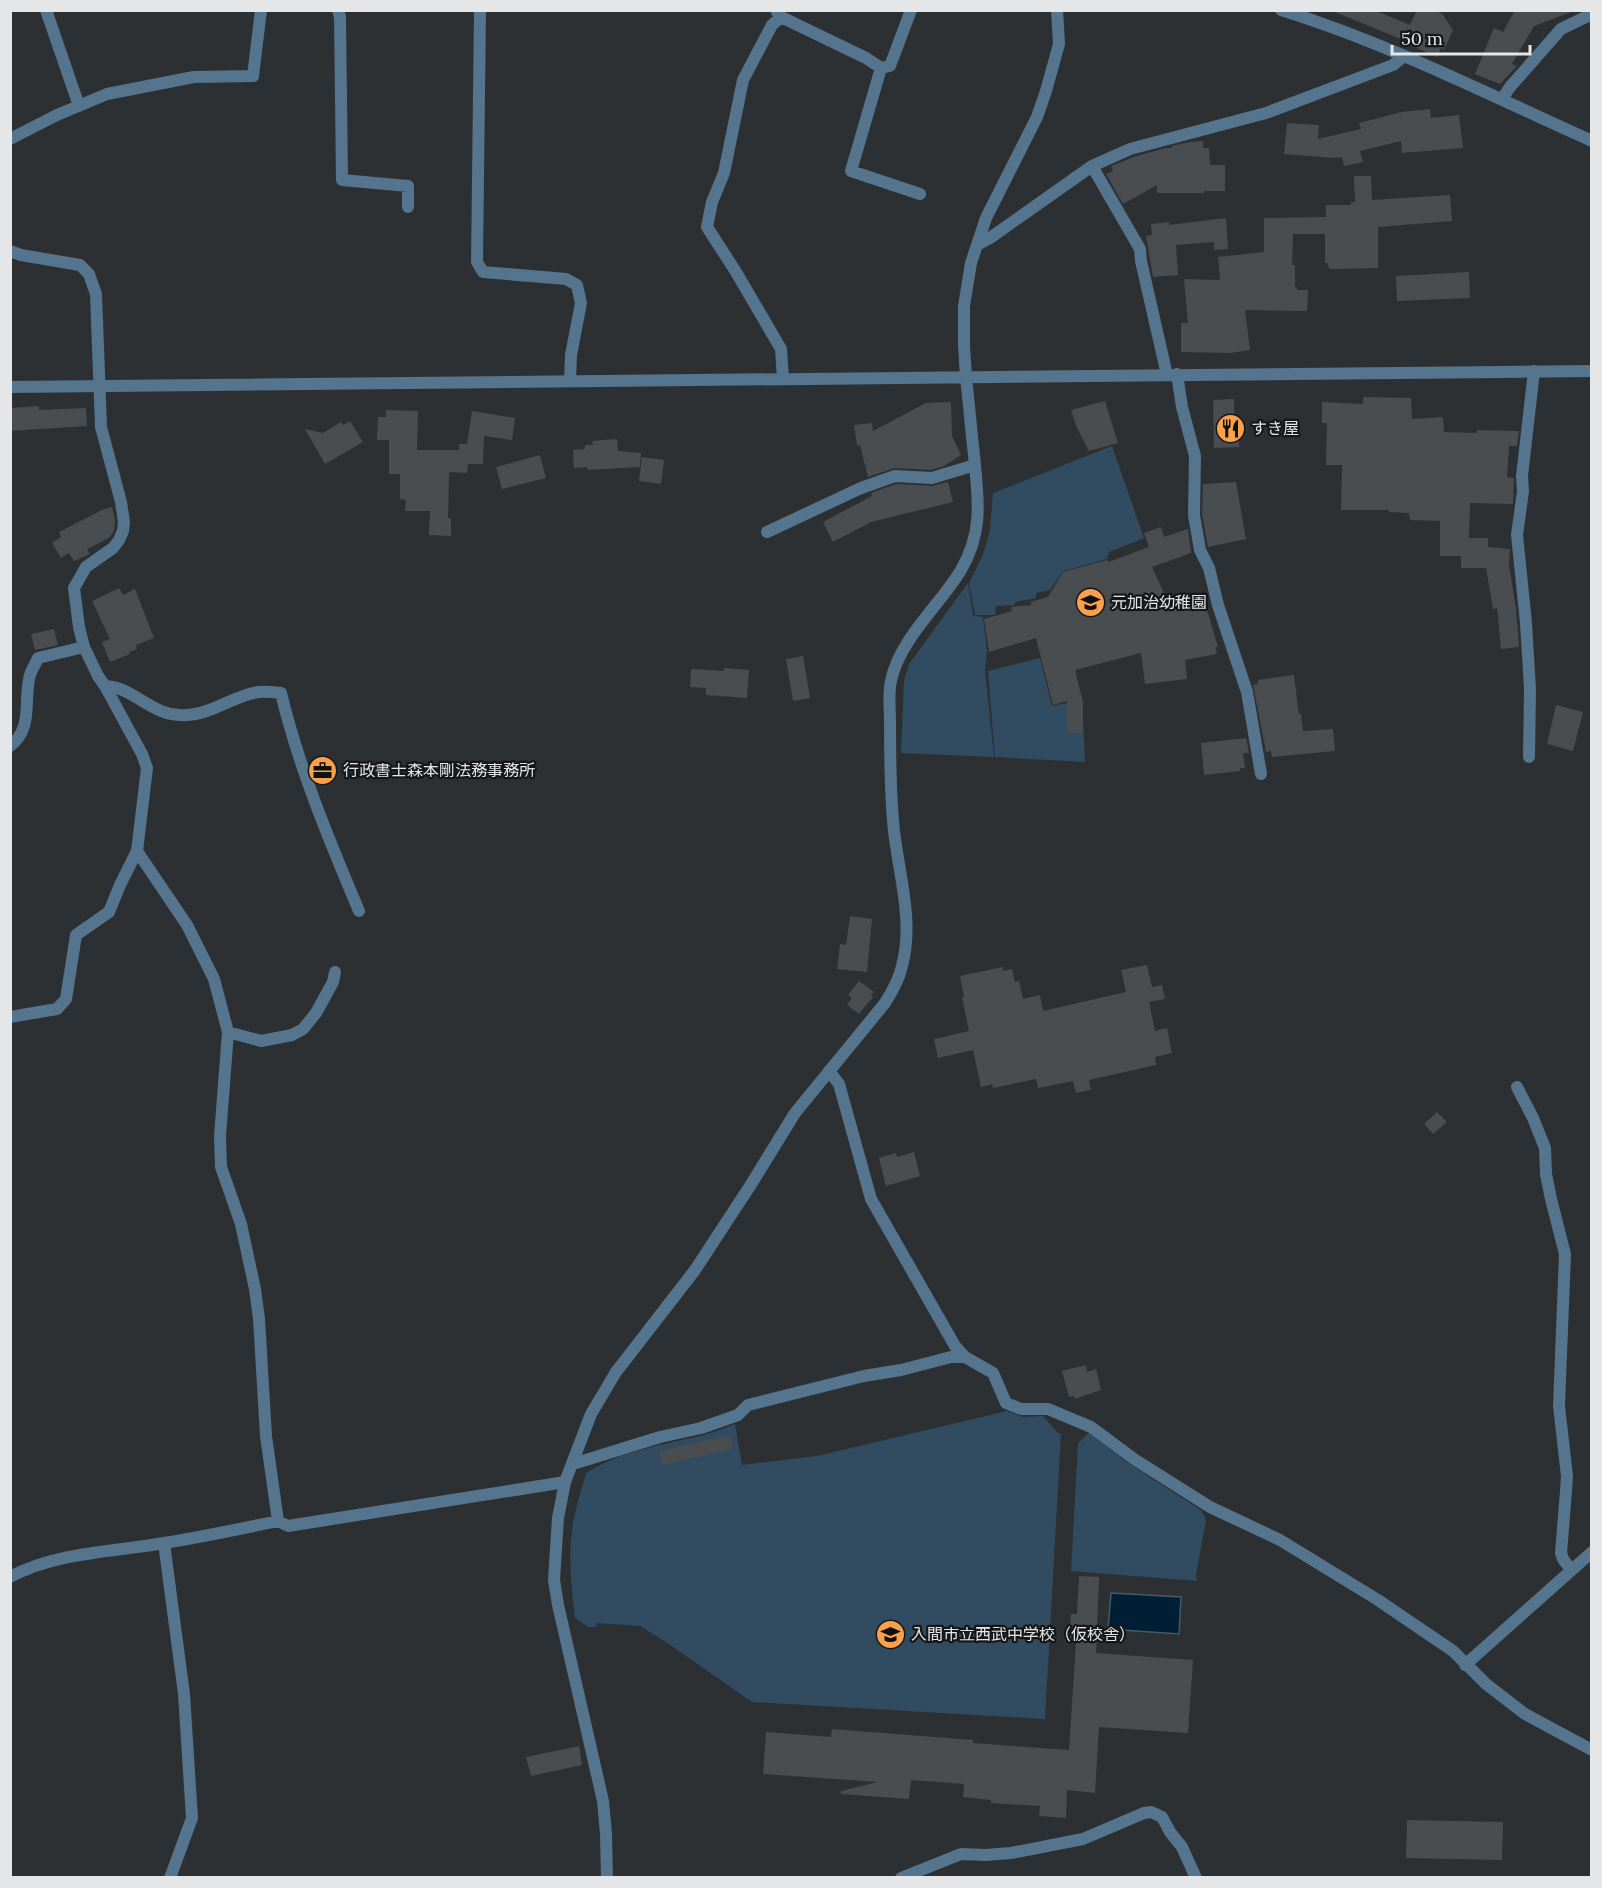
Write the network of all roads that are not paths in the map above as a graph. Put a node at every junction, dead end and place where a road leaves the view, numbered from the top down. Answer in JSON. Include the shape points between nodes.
{"nodes":[{"id":1,"x":46,"y":10,"type":"edge"},
{"id":2,"x":261,"y":10,"type":"edge"},
{"id":3,"x":338,"y":10,"type":"edge"},
{"id":4,"x":480,"y":10,"type":"edge"},
{"id":5,"x":911,"y":10,"type":"edge"},
{"id":6,"x":1057,"y":10,"type":"edge"},
{"id":7,"x":1281,"y":10,"type":"edge"},
{"id":8,"x":779,"y":14,"type":"edge"},
{"id":9,"x":1592,"y":14,"type":"edge"},
{"id":10,"x":1404,"y":56,"type":"junction"},
{"id":11,"x":881,"y":68,"type":"junction"},
{"id":12,"x":1502,"y":99,"type":"junction"},
{"id":13,"x":79,"y":106,"type":"junction"},
{"id":14,"x":10,"y":139,"type":"edge"},
{"id":15,"x":1592,"y":141,"type":"edge"},
{"id":16,"x":1092,"y":166,"type":"junction"},
{"id":17,"x":920,"y":194,"type":"dead end"},
{"id":18,"x":408,"y":207,"type":"dead end"},
{"id":19,"x":977,"y":245,"type":"junction"},
{"id":20,"x":10,"y":251,"type":"edge"},
{"id":21,"x":1534,"y":371,"type":"junction"},
{"id":22,"x":1592,"y":371,"type":"edge"},
{"id":23,"x":1172,"y":374,"type":"junction"},
{"id":24,"x":966,"y":378,"type":"junction"},
{"id":25,"x":783,"y":379,"type":"junction"},
{"id":26,"x":570,"y":381,"type":"junction"},
{"id":27,"x":10,"y":387,"type":"edge"},
{"id":28,"x":100,"y":387,"type":"junction"},
{"id":29,"x":975,"y":465,"type":"junction"},
{"id":30,"x":767,"y":532,"type":"dead end"},
{"id":31,"x":84,"y":646,"type":"junction"},
{"id":32,"x":105,"y":686,"type":"junction"},
{"id":33,"x":10,"y":746,"type":"edge"},
{"id":34,"x":1529,"y":757,"type":"dead end"},
{"id":35,"x":1261,"y":774,"type":"dead end"},
{"id":36,"x":137,"y":851,"type":"junction"},
{"id":37,"x":359,"y":910,"type":"dead end"},
{"id":38,"x":335,"y":972,"type":"dead end"},
{"id":39,"x":10,"y":1017,"type":"edge"},
{"id":40,"x":228,"y":1032,"type":"junction"},
{"id":41,"x":828,"y":1071,"type":"junction"},
{"id":42,"x":1517,"y":1087,"type":"dead end"},
{"id":43,"x":966,"y":1357,"type":"junction"},
{"id":44,"x":573,"y":1464,"type":"junction"},
{"id":45,"x":565,"y":1482,"type":"junction"},
{"id":46,"x":278,"y":1521,"type":"junction"},
{"id":47,"x":164,"y":1543,"type":"junction"},
{"id":48,"x":1592,"y":1552,"type":"edge"},
{"id":49,"x":1571,"y":1570,"type":"junction"},
{"id":50,"x":10,"y":1577,"type":"edge"},
{"id":51,"x":1465,"y":1665,"type":"junction"},
{"id":52,"x":1592,"y":1750,"type":"edge"},
{"id":53,"x":170,"y":1878,"type":"edge"},
{"id":54,"x":607,"y":1878,"type":"edge"},
{"id":55,"x":901,"y":1878,"type":"edge"},
{"id":56,"x":1196,"y":1878,"type":"edge"}],
"edges":[{"from":1,"to":13,"type":"street"},
{"from":2,"to":13,"type":"street","via":[[253,76],[194,77],[107,94]]},
{"from":3,"to":18,"type":"street","via":[[342,180],[408,186]]},
{"from":4,"to":26,"type":"street","via":[[477,262],[483,272],[566,279],[577,285],[581,303]]},
{"from":5,"to":11,"type":"street","via":[[890,66]]},
{"from":6,"to":19,"type":"street","via":[[1059,44],[1046,91]]},
{"from":7,"to":10,"type":"street"},
{"from":8,"to":11,"type":"street"},
{"from":8,"to":25,"type":"street","via":[[743,80],[724,173],[707,227],[781,350]]},
{"from":9,"to":12,"type":"street","via":[[1561,28]]},
{"from":10,"to":12,"type":"street"},
{"from":10,"to":16,"type":"street","via":[[1393,65],[1266,113],[1130,149]]},
{"from":11,"to":17,"type":"street","via":[[851,171]]},
{"from":12,"to":15,"type":"street"},
{"from":13,"to":14,"type":"street"},
{"from":16,"to":19,"type":"street"},
{"from":16,"to":23,"type":"street","via":[[1140,249]]},
{"from":19,"to":24,"type":"street","via":[[964,295]]},
{"from":20,"to":28,"type":"street","via":[[80,265],[89,274],[96,294]]},
{"from":21,"to":22,"type":"street"},
{"from":21,"to":23,"type":"street"},
{"from":21,"to":34,"type":"street","via":[[1517,535],[1530,689]]},
{"from":23,"to":24,"type":"street"},
{"from":23,"to":35,"type":"street","via":[[1195,456],[1194,515],[1200,550],[1247,692]]},
{"from":24,"to":25,"type":"street"},
{"from":24,"to":29,"type":"street"},
{"from":25,"to":26,"type":"street"},
{"from":26,"to":28,"type":"street"},
{"from":27,"to":28,"type":"street"},
{"from":28,"to":31,"type":"street","via":[[101,427],[124,522],[113,548],[86,567],[74,588]]},
{"from":29,"to":30,"type":"street","via":[[932,478],[895,476]]},
{"from":29,"to":41,"type":"street","via":[[979,503],[972,548],[962,569],[897,661],[890,682],[890,776],[906,914],[902,966],[885,1003]]},
{"from":31,"to":32,"type":"street"},
{"from":31,"to":33,"type":"street","via":[[38,658],[30,675],[24,732]]},
{"from":32,"to":36,"type":"street","via":[[147,768]]},
{"from":32,"to":37,"type":"street","via":[[117,686],[162,713],[187,715],[260,691],[281,693],[325,829]]},
{"from":36,"to":39,"type":"street","via":[[110,912],[76,935],[66,999],[57,1009]]},
{"from":36,"to":40,"type":"street","via":[[187,925],[214,979]]},
{"from":38,"to":40,"type":"street","via":[[316,1013],[303,1029],[261,1041]]},
{"from":40,"to":46,"type":"street","via":[[221,1167],[241,1224],[255,1289],[266,1436]]},
{"from":41,"to":43,"type":"street","via":[[839,1084],[871,1199],[955,1346]]},
{"from":41,"to":44,"type":"street","via":[[795,1113],[695,1270],[616,1372],[591,1414]]},
{"from":42,"to":49,"type":"street","via":[[1545,1148],[1546,1174],[1565,1254],[1559,1406],[1566,1491],[1561,1553]]},
{"from":43,"to":44,"type":"street","via":[[864,1376],[748,1405],[738,1415],[701,1428]]},
{"from":43,"to":51,"type":"street","via":[[993,1374],[1006,1403],[1021,1409],[1048,1408],[1091,1427],[1209,1506],[1280,1540],[1378,1600],[1453,1651]]},
{"from":44,"to":45,"type":"street"},
{"from":45,"to":46,"type":"street","via":[[288,1526]]},
{"from":45,"to":54,"type":"street","via":[[554,1580],[603,1801]]},
{"from":46,"to":47,"type":"street"},
{"from":47,"to":50,"type":"street","via":[[57,1559]]},
{"from":47,"to":53,"type":"street","via":[[184,1694],[192,1818]]},
{"from":48,"to":49,"type":"street"},
{"from":49,"to":51,"type":"street"},
{"from":51,"to":52,"type":"street","via":[[1525,1714]]},
{"from":55,"to":56,"type":"street","via":[[961,1854],[1011,1853],[1083,1839],[1151,1812],[1162,1817]]}]}
